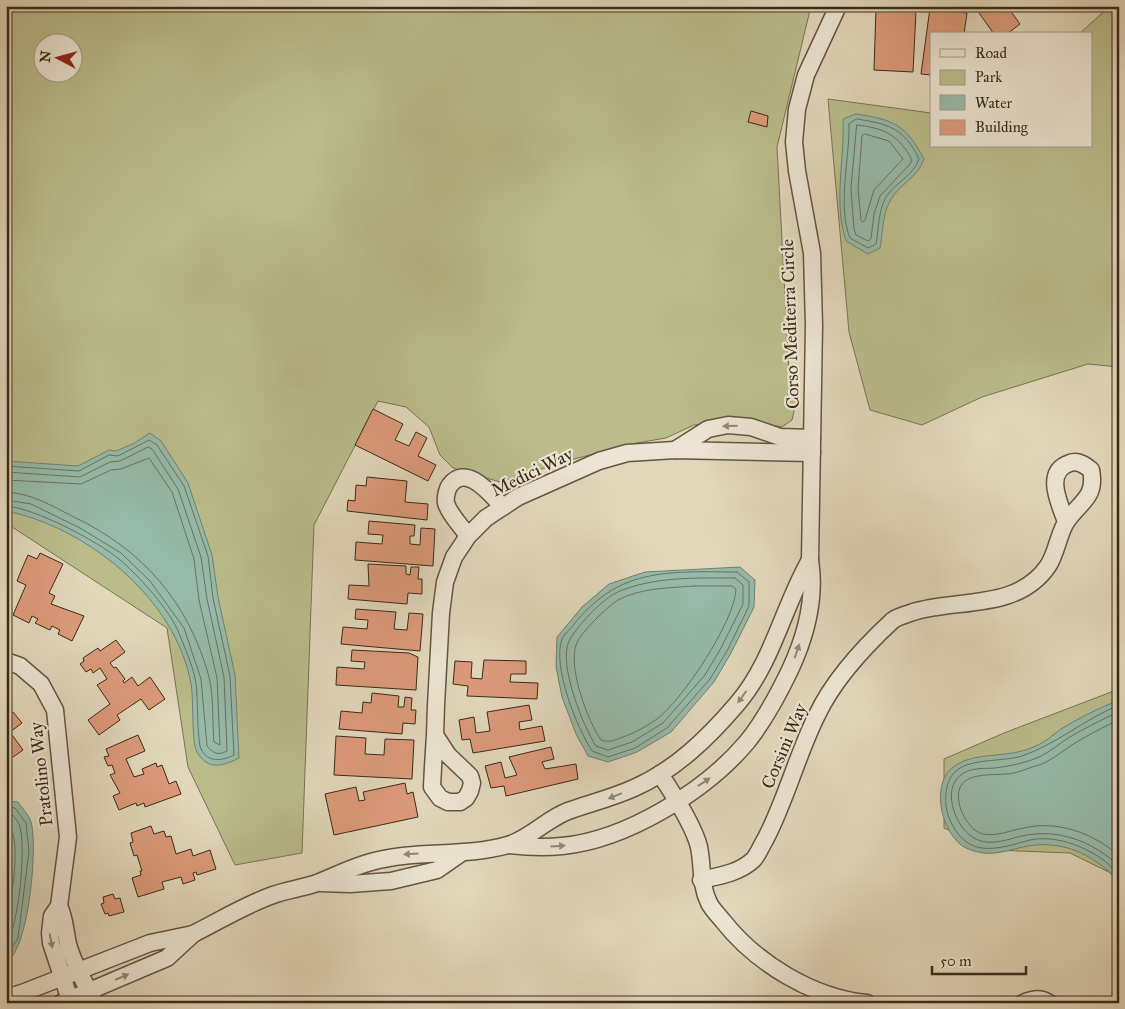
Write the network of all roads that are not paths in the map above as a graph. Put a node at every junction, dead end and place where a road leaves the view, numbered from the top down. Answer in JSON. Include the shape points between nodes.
{"nodes":[{"id":1,"x":838,"y":6,"type":"edge"},
{"id":2,"x":754,"y":428,"type":"junction"},
{"id":3,"x":709,"y":429,"type":"junction"},
{"id":4,"x":812,"y":445,"type":"junction"},
{"id":5,"x":675,"y":450,"type":"junction"},
{"id":6,"x":709,"y":450,"type":"junction"},
{"id":7,"x":751,"y":451,"type":"junction"},
{"id":8,"x":503,"y":507,"type":"junction"},
{"id":9,"x":1066,"y":522,"type":"dead end"},
{"id":10,"x":468,"y":536,"type":"junction"},
{"id":11,"x":810,"y":560,"type":"junction"},
{"id":12,"x":6,"y":661,"type":"edge"},
{"id":13,"x":434,"y":735,"type":"dead end"},
{"id":14,"x":660,"y":774,"type":"junction"},
{"id":15,"x":677,"y":800,"type":"junction"},
{"id":16,"x":509,"y":844,"type":"junction"},
{"id":17,"x":460,"y":854,"type":"junction"},
{"id":18,"x":701,"y":880,"type":"junction"},
{"id":19,"x":317,"y":883,"type":"junction"},
{"id":20,"x":59,"y":906,"type":"junction"},
{"id":21,"x":193,"y":934,"type":"junction"},
{"id":22,"x":79,"y":971,"type":"junction"},
{"id":23,"x":62,"y":978,"type":"junction"},
{"id":24,"x":92,"y":997,"type":"edge"},
{"id":25,"x":6,"y":998,"type":"edge"},
{"id":26,"x":67,"y":1002,"type":"edge"},
{"id":27,"x":868,"y":1003,"type":"edge"},
{"id":28,"x":1023,"y":1003,"type":"edge"},
{"id":29,"x":1049,"y":1003,"type":"edge"}],
"edges":[{"from":1,"to":4,"type":"street","name":"Corso Mediterra Circle","via":[[806,76],[797,109],[794,142],[796,171],[812,253]]},
{"from":2,"to":3,"type":"street","name":"Medici Way","one_way":true,"via":[[728,425]]},
{"from":2,"to":4,"type":"street","name":"Medici Way"},
{"from":2,"to":7,"type":"street"},
{"from":3,"to":5,"type":"street","name":"Medici Way"},
{"from":3,"to":6,"type":"street"},
{"from":4,"to":7,"type":"street","name":"Medici Way"},
{"from":4,"to":11,"type":"street","name":"Corso Mediterra Circle"},
{"from":5,"to":6,"type":"street","name":"Medici Way"},
{"from":5,"to":8,"type":"street","name":"Medici Way","via":[[627,453],[599,461],[518,497]]},
{"from":6,"to":7,"type":"street","name":"Medici Way"},
{"from":8,"to":10,"type":"street","name":"Medici Way"},
{"from":8,"to":10,"type":"street","via":[[471,478],[454,480],[448,488],[446,504]]},
{"from":9,"to":18,"type":"street","name":"Corsini Way","via":[[1048,565],[1032,582],[1010,596],[925,608],[895,618],[857,655],[817,714],[769,832],[754,859],[732,873]]},
{"from":10,"to":13,"type":"street","name":"Medici Way","via":[[454,556],[444,582]]},
{"from":11,"to":14,"type":"street","name":"Corso Mediterra Circle","one_way":true,"via":[[758,676],[738,703],[696,747]]},
{"from":15,"to":11,"type":"street","name":"Corso Mediterra Circle","one_way":true,"via":[[713,776],[747,742],[778,696],[807,621],[814,582]]},
{"from":12,"to":20,"type":"street","name":"Pratolino Way","via":[[20,666],[41,684],[55,710],[68,837]]},
{"from":14,"to":15,"type":"street"},
{"from":14,"to":16,"type":"street","name":"Corso Mediterra Circle","one_way":true,"via":[[634,788],[567,811]]},
{"from":16,"to":15,"type":"street","name":"Corso Mediterra Circle","one_way":true,"via":[[563,846],[595,839],[638,823]]},
{"from":15,"to":18,"type":"street","via":[[699,846]]},
{"from":16,"to":17,"type":"street","name":"Corso Mediterra Circle"},
{"from":17,"to":19,"type":"street","name":"Corso Mediterra Circle","one_way":true,"via":[[400,855],[370,862]]},
{"from":17,"to":19,"type":"street","name":"Corso Mediterra Circle","via":[[437,870],[392,881]]},
{"from":18,"to":27,"type":"street","via":[[709,904],[731,932],[772,967],[812,988],[853,1002]]},
{"from":19,"to":21,"type":"street","name":"Corso Mediterra Circle","via":[[272,895]]},
{"from":20,"to":22,"type":"street","name":"Pratolino Way","via":[[64,915],[68,945]]},
{"from":20,"to":23,"type":"street","name":"Pratolino Way","one_way":true,"via":[[52,916],[50,932]]},
{"from":21,"to":22,"type":"street","name":"Corso Mediterra Circle","via":[[150,942]]},
{"from":24,"to":21,"type":"street","name":"Corso Mediterra Circle","one_way":true,"via":[[167,958]]},
{"from":22,"to":23,"type":"street","name":"Corso Mediterra Circle"},
{"from":22,"to":24,"type":"street","name":"Pratolino Way"},
{"from":23,"to":25,"type":"street","name":"Corso Mediterra Circle"},
{"from":23,"to":26,"type":"street","name":"Pratolino Way"},
{"from":24,"to":26,"type":"street","name":"Corso Mediterra Circle"},
{"from":28,"to":29,"type":"street","via":[[1033,998]]}]}
